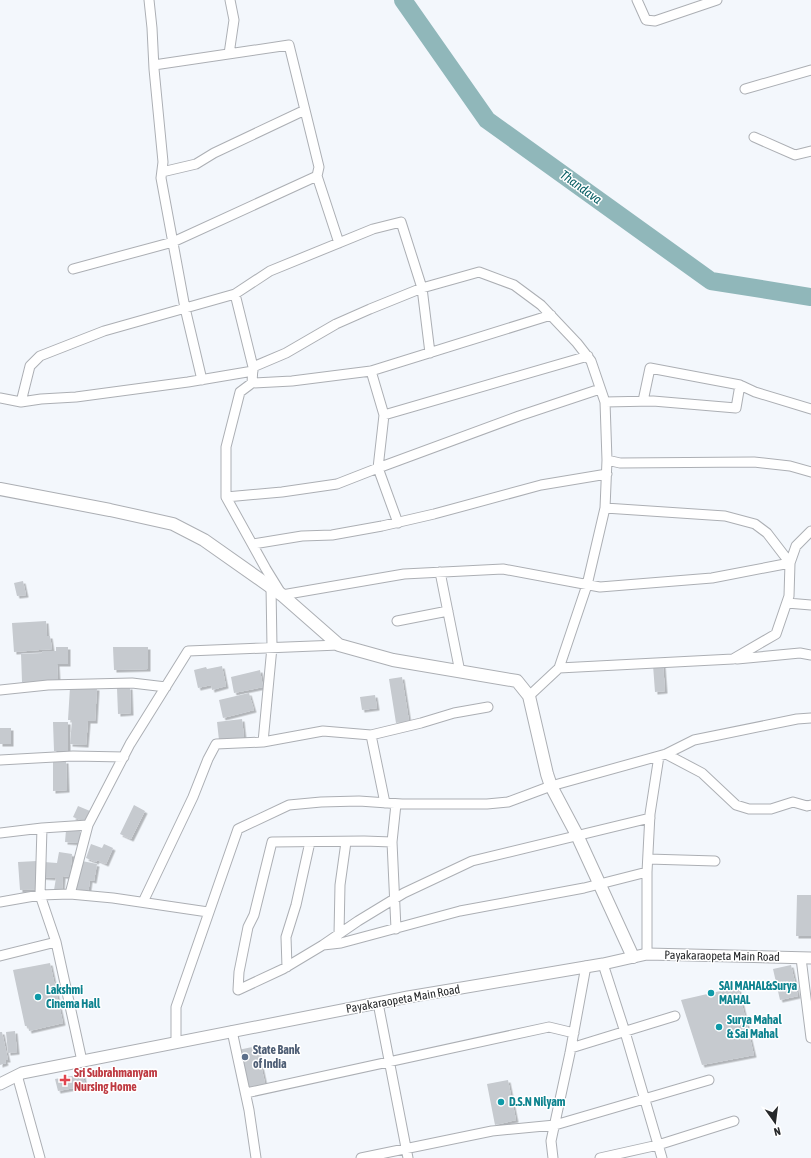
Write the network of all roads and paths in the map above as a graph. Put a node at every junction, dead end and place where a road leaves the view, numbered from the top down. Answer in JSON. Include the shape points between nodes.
{"nodes":[{"id":1,"x":149,"y":0,"type":"edge"},
{"id":2,"x":230,"y":0,"type":"edge"},
{"id":3,"x":637,"y":0,"type":"edge"},
{"id":4,"x":717,"y":0,"type":"edge"},
{"id":5,"x":229,"y":54,"type":"junction"},
{"id":6,"x":154,"y":65,"type":"junction"},
{"id":7,"x":811,"y":70,"type":"edge"},
{"id":8,"x":745,"y":89,"type":"dead end"},
{"id":9,"x":305,"y":110,"type":"junction"},
{"id":10,"x":754,"y":137,"type":"dead end"},
{"id":11,"x":811,"y":151,"type":"edge"},
{"id":12,"x":162,"y":172,"type":"junction"},
{"id":13,"x":317,"y":176,"type":"junction"},
{"id":14,"x":173,"y":242,"type":"junction"},
{"id":15,"x":340,"y":242,"type":"junction"},
{"id":16,"x":73,"y":269,"type":"dead end"},
{"id":17,"x":422,"y":288,"type":"junction"},
{"id":18,"x":235,"y":294,"type":"junction"},
{"id":19,"x":185,"y":308,"type":"junction"},
{"id":20,"x":551,"y":315,"type":"junction"},
{"id":21,"x":430,"y":352,"type":"junction"},
{"id":22,"x":588,"y":356,"type":"junction"},
{"id":23,"x":253,"y":369,"type":"junction"},
{"id":24,"x":371,"y":371,"type":"junction"},
{"id":25,"x":202,"y":380,"type":"junction"},
{"id":26,"x":252,"y":383,"type":"junction"},
{"id":27,"x":740,"y":385,"type":"junction"},
{"id":28,"x":600,"y":389,"type":"junction"},
{"id":29,"x":0,"y":398,"type":"edge"},
{"id":30,"x":643,"y":401,"type":"junction"},
{"id":31,"x":21,"y":402,"type":"junction"},
{"id":32,"x":605,"y":402,"type":"junction"},
{"id":33,"x":811,"y":409,"type":"edge"},
{"id":34,"x":384,"y":415,"type":"junction"},
{"id":35,"x":607,"y":460,"type":"junction"},
{"id":36,"x":378,"y":468,"type":"junction"},
{"id":37,"x":811,"y":472,"type":"edge"},
{"id":38,"x":606,"y":474,"type":"junction"},
{"id":39,"x":0,"y":489,"type":"edge"},
{"id":40,"x":226,"y":497,"type":"junction"},
{"id":41,"x":605,"y":508,"type":"junction"},
{"id":42,"x":398,"y":522,"type":"junction"},
{"id":43,"x":811,"y":531,"type":"edge"},
{"id":44,"x":253,"y":544,"type":"junction"},
{"id":45,"x":790,"y":563,"type":"junction"},
{"id":46,"x":440,"y":572,"type":"junction"},
{"id":47,"x":587,"y":585,"type":"junction"},
{"id":48,"x":271,"y":587,"type":"junction"},
{"id":49,"x":282,"y":594,"type":"junction"},
{"id":50,"x":787,"y":603,"type":"junction"},
{"id":51,"x":811,"y":605,"type":"edge"},
{"id":52,"x":448,"y":611,"type":"junction"},
{"id":53,"x":397,"y":622,"type":"dead end"},
{"id":54,"x":339,"y":645,"type":"junction"},
{"id":55,"x":272,"y":647,"type":"junction"},
{"id":56,"x":811,"y":655,"type":"edge"},
{"id":57,"x":733,"y":659,"type":"junction"},
{"id":58,"x":559,"y":668,"type":"junction"},
{"id":59,"x":460,"y":672,"type":"junction"},
{"id":60,"x":166,"y":687,"type":"junction"},
{"id":61,"x":0,"y":690,"type":"edge"},
{"id":62,"x":529,"y":696,"type":"junction"},
{"id":63,"x":488,"y":707,"type":"dead end"},
{"id":64,"x":811,"y":718,"type":"edge"},
{"id":65,"x":371,"y":735,"type":"junction"},
{"id":66,"x":264,"y":742,"type":"junction"},
{"id":67,"x":662,"y":755,"type":"junction"},
{"id":68,"x":124,"y":757,"type":"junction"},
{"id":69,"x":0,"y":760,"type":"edge"},
{"id":70,"x":551,"y":786,"type":"junction"},
{"id":71,"x":385,"y":803,"type":"junction"},
{"id":72,"x":396,"y":804,"type":"junction"},
{"id":73,"x":811,"y":804,"type":"edge"},
{"id":74,"x":650,"y":818,"type":"junction"},
{"id":75,"x":88,"y":825,"type":"junction"},
{"id":76,"x":42,"y":828,"type":"junction"},
{"id":77,"x":0,"y":833,"type":"edge"},
{"id":78,"x":577,"y":835,"type":"junction"},
{"id":79,"x":310,"y":842,"type":"junction"},
{"id":80,"x":346,"y":842,"type":"junction"},
{"id":81,"x":392,"y":842,"type":"junction"},
{"id":82,"x":648,"y":859,"type":"junction"},
{"id":83,"x":714,"y":861,"type":"dead end"},
{"id":84,"x":647,"y":872,"type":"junction"},
{"id":85,"x":600,"y":884,"type":"junction"},
{"id":86,"x":70,"y":894,"type":"junction"},
{"id":87,"x":40,"y":895,"type":"junction"},
{"id":88,"x":394,"y":898,"type":"junction"},
{"id":89,"x":0,"y":902,"type":"edge"},
{"id":90,"x":143,"y":902,"type":"junction"},
{"id":91,"x":208,"y":912,"type":"junction"},
{"id":92,"x":396,"y":929,"type":"junction"},
{"id":93,"x":339,"y":934,"type":"junction"},
{"id":94,"x":56,"y":942,"type":"junction"},
{"id":95,"x":323,"y":945,"type":"junction"},
{"id":96,"x":647,"y":954,"type":"junction"},
{"id":97,"x":0,"y":956,"type":"edge"},
{"id":98,"x":633,"y":956,"type":"junction"},
{"id":99,"x":806,"y":958,"type":"edge"},
{"id":100,"x":603,"y":964,"type":"junction"},
{"id":101,"x":586,"y":966,"type":"junction"},
{"id":102,"x":287,"y":967,"type":"junction"},
{"id":103,"x":378,"y":1003,"type":"junction"},
{"id":104,"x":675,"y":1016,"type":"dead end"},
{"id":105,"x":232,"y":1031,"type":"junction"},
{"id":106,"x":624,"y":1032,"type":"junction"},
{"id":107,"x":574,"y":1033,"type":"junction"},
{"id":108,"x":811,"y":1038,"type":"edge"},
{"id":109,"x":176,"y":1042,"type":"junction"},
{"id":110,"x":571,"y":1048,"type":"junction"},
{"id":111,"x":82,"y":1061,"type":"junction"},
{"id":112,"x":389,"y":1062,"type":"junction"},
{"id":113,"x":17,"y":1075,"type":"junction"},
{"id":114,"x":709,"y":1080,"type":"dead end"},
{"id":115,"x":0,"y":1084,"type":"edge"},
{"id":116,"x":246,"y":1093,"type":"junction"},
{"id":117,"x":644,"y":1098,"type":"junction"},
{"id":118,"x":734,"y":1121,"type":"dead end"},
{"id":119,"x":555,"y":1125,"type":"junction"},
{"id":120,"x":658,"y":1145,"type":"junction"},
{"id":121,"x":407,"y":1154,"type":"edge"},
{"id":122,"x":40,"y":1158,"type":"edge"},
{"id":123,"x":256,"y":1158,"type":"edge"},
{"id":124,"x":361,"y":1158,"type":"edge"},
{"id":125,"x":553,"y":1158,"type":"edge"},
{"id":126,"x":600,"y":1158,"type":"edge"},
{"id":127,"x":662,"y":1158,"type":"edge"}],
"edges":[{"from":1,"to":6,"type":"street"},
{"from":2,"to":5,"type":"street","via":[[234,20]]},
{"from":3,"to":4,"type":"street","via":[[646,20],[654,21]]},
{"from":5,"to":6,"type":"street"},
{"from":5,"to":9,"type":"street","via":[[289,45]]},
{"from":6,"to":12,"type":"street"},
{"from":7,"to":8,"type":"street"},
{"from":9,"to":12,"type":"street","via":[[196,164]]},
{"from":9,"to":13,"type":"street","via":[[319,167]]},
{"from":10,"to":11,"type":"street","via":[[795,156]]},
{"from":12,"to":14,"type":"street"},
{"from":13,"to":14,"type":"street"},
{"from":13,"to":15,"type":"street"},
{"from":14,"to":16,"type":"street"},
{"from":14,"to":19,"type":"street"},
{"from":15,"to":17,"type":"street","via":[[373,229],[401,222]]},
{"from":15,"to":18,"type":"street","via":[[270,271]]},
{"from":17,"to":20,"type":"street","via":[[479,272],[514,285],[542,305]]},
{"from":17,"to":21,"type":"street"},
{"from":17,"to":23,"type":"street","via":[[336,324]]},
{"from":18,"to":19,"type":"street"},
{"from":18,"to":23,"type":"street"},
{"from":19,"to":25,"type":"street"},
{"from":19,"to":31,"type":"street","via":[[104,331],[40,356],[30,366]]},
{"from":20,"to":21,"type":"street"},
{"from":20,"to":22,"type":"street"},
{"from":21,"to":24,"type":"street"},
{"from":22,"to":28,"type":"street"},
{"from":22,"to":34,"type":"street"},
{"from":23,"to":25,"type":"street"},
{"from":23,"to":26,"type":"street"},
{"from":24,"to":26,"type":"street","via":[[292,381]]},
{"from":24,"to":34,"type":"street"},
{"from":25,"to":31,"type":"street"},
{"from":26,"to":40,"type":"street","via":[[240,392],[226,447]]},
{"from":27,"to":30,"type":"street","via":[[736,408]]},
{"from":27,"to":30,"type":"street","via":[[650,368]]},
{"from":27,"to":33,"type":"street"},
{"from":28,"to":32,"type":"street"},
{"from":28,"to":36,"type":"street"},
{"from":29,"to":31,"type":"street"},
{"from":30,"to":32,"type":"street"},
{"from":32,"to":35,"type":"street"},
{"from":34,"to":36,"type":"street"},
{"from":35,"to":37,"type":"street","via":[[620,463],[754,462],[790,466]]},
{"from":35,"to":38,"type":"street"},
{"from":36,"to":40,"type":"street","via":[[337,484]]},
{"from":36,"to":42,"type":"street"},
{"from":38,"to":41,"type":"street"},
{"from":38,"to":42,"type":"street","via":[[541,486]]},
{"from":39,"to":48,"type":"main road","via":[[173,524],[204,540]]},
{"from":40,"to":44,"type":"street"},
{"from":41,"to":45,"type":"street","via":[[725,516],[755,524],[767,533]]},
{"from":41,"to":47,"type":"street"},
{"from":42,"to":44,"type":"street","via":[[332,535],[302,536]]},
{"from":43,"to":45,"type":"street","via":[[796,546]]},
{"from":44,"to":49,"type":"street"},
{"from":45,"to":47,"type":"street","via":[[712,578],[600,588]]},
{"from":45,"to":50,"type":"street"},
{"from":46,"to":47,"type":"street","via":[[503,569]]},
{"from":46,"to":49,"type":"street","via":[[404,574]]},
{"from":46,"to":52,"type":"street"},
{"from":47,"to":58,"type":"street"},
{"from":48,"to":49,"type":"main road"},
{"from":48,"to":55,"type":"street"},
{"from":49,"to":54,"type":"main road"},
{"from":50,"to":51,"type":"street"},
{"from":50,"to":57,"type":"street","via":[[776,634]]},
{"from":52,"to":53,"type":"street"},
{"from":52,"to":59,"type":"street"},
{"from":54,"to":55,"type":"street"},
{"from":54,"to":59,"type":"main road","via":[[393,660]]},
{"from":55,"to":60,"type":"street","via":[[188,651]]},
{"from":55,"to":66,"type":"street"},
{"from":56,"to":57,"type":"street","via":[[800,653]]},
{"from":57,"to":58,"type":"street"},
{"from":58,"to":62,"type":"street"},
{"from":59,"to":62,"type":"main road","via":[[517,681]]},
{"from":60,"to":61,"type":"street","via":[[132,683],[48,685]]},
{"from":60,"to":68,"type":"street"},
{"from":62,"to":70,"type":"main road"},
{"from":63,"to":65,"type":"street","via":[[454,713]]},
{"from":64,"to":67,"type":"street","via":[[694,740]]},
{"from":65,"to":66,"type":"street","via":[[323,731]]},
{"from":65,"to":71,"type":"street"},
{"from":66,"to":90,"type":"street","via":[[216,744]]},
{"from":67,"to":70,"type":"street"},
{"from":67,"to":73,"type":"street","via":[[702,773],[736,805],[748,809],[771,809],[793,802],[807,806]]},
{"from":67,"to":74,"type":"street"},
{"from":68,"to":69,"type":"street","via":[[73,756]]},
{"from":68,"to":75,"type":"street"},
{"from":70,"to":72,"type":"street","via":[[508,802]]},
{"from":70,"to":78,"type":"main road"},
{"from":71,"to":72,"type":"street"},
{"from":71,"to":91,"type":"street","via":[[359,801],[289,805],[238,829]]},
{"from":72,"to":81,"type":"street"},
{"from":74,"to":78,"type":"street"},
{"from":74,"to":82,"type":"street"},
{"from":75,"to":76,"type":"street"},
{"from":75,"to":86,"type":"street"},
{"from":76,"to":77,"type":"street"},
{"from":76,"to":87,"type":"street"},
{"from":78,"to":85,"type":"main road"},
{"from":78,"to":88,"type":"street","via":[[472,861]]},
{"from":79,"to":80,"type":"street"},
{"from":79,"to":102,"type":"street","via":[[286,937]]},
{"from":79,"to":102,"type":"street","via":[[272,842],[254,915],[248,927],[238,990]]},
{"from":80,"to":81,"type":"street"},
{"from":80,"to":93,"type":"street","via":[[340,885]]},
{"from":81,"to":88,"type":"street"},
{"from":82,"to":83,"type":"street"},
{"from":82,"to":84,"type":"street"},
{"from":84,"to":85,"type":"street"},
{"from":84,"to":96,"type":"street"},
{"from":85,"to":92,"type":"street","via":[[460,911]]},
{"from":85,"to":98,"type":"main road"},
{"from":86,"to":87,"type":"street"},
{"from":86,"to":90,"type":"street"},
{"from":87,"to":89,"type":"street"},
{"from":87,"to":94,"type":"street"},
{"from":88,"to":92,"type":"street"},
{"from":88,"to":93,"type":"street"},
{"from":90,"to":91,"type":"street"},
{"from":91,"to":109,"type":"street","via":[[176,1007]]},
{"from":92,"to":95,"type":"street"},
{"from":93,"to":95,"type":"street"},
{"from":94,"to":97,"type":"street"},
{"from":94,"to":111,"type":"street"},
{"from":95,"to":102,"type":"street"},
{"from":96,"to":98,"type":"street","name":"Payakaraopeta Main Road"},
{"from":96,"to":99,"type":"street","name":"Payakaraopeta Main Road"},
{"from":98,"to":100,"type":"street","name":"Payakaraopeta Main Road"},
{"from":99,"to":108,"type":"street"},
{"from":100,"to":101,"type":"street","name":"Payakaraopeta Main Road"},
{"from":100,"to":106,"type":"street"},
{"from":101,"to":103,"type":"street","name":"Payakaraopeta Main Road"},
{"from":101,"to":107,"type":"street"},
{"from":103,"to":105,"type":"street","name":"Payakaraopeta Main Road"},
{"from":103,"to":112,"type":"street"},
{"from":104,"to":106,"type":"street"},
{"from":105,"to":109,"type":"street","name":"Payakaraopeta Main Road"},
{"from":105,"to":116,"type":"street"},
{"from":106,"to":110,"type":"street"},
{"from":106,"to":117,"type":"street"},
{"from":107,"to":110,"type":"street"},
{"from":107,"to":112,"type":"street","via":[[549,1027]]},
{"from":109,"to":111,"type":"street","name":"Payakaraopeta Main Road"},
{"from":110,"to":119,"type":"street"},
{"from":111,"to":113,"type":"street","name":"Payakaraopeta Main Road"},
{"from":112,"to":116,"type":"street"},
{"from":112,"to":121,"type":"street"},
{"from":113,"to":115,"type":"street","name":"Payakaraopeta Main Road"},
{"from":113,"to":122,"type":"street"},
{"from":114,"to":117,"type":"street"},
{"from":116,"to":123,"type":"street"},
{"from":117,"to":119,"type":"street"},
{"from":117,"to":120,"type":"street"},
{"from":118,"to":120,"type":"street"},
{"from":119,"to":121,"type":"street","via":[[492,1131]]},
{"from":119,"to":125,"type":"street","via":[[551,1141]]},
{"from":120,"to":126,"type":"street"},
{"from":120,"to":127,"type":"street"},
{"from":121,"to":124,"type":"street"}]}
